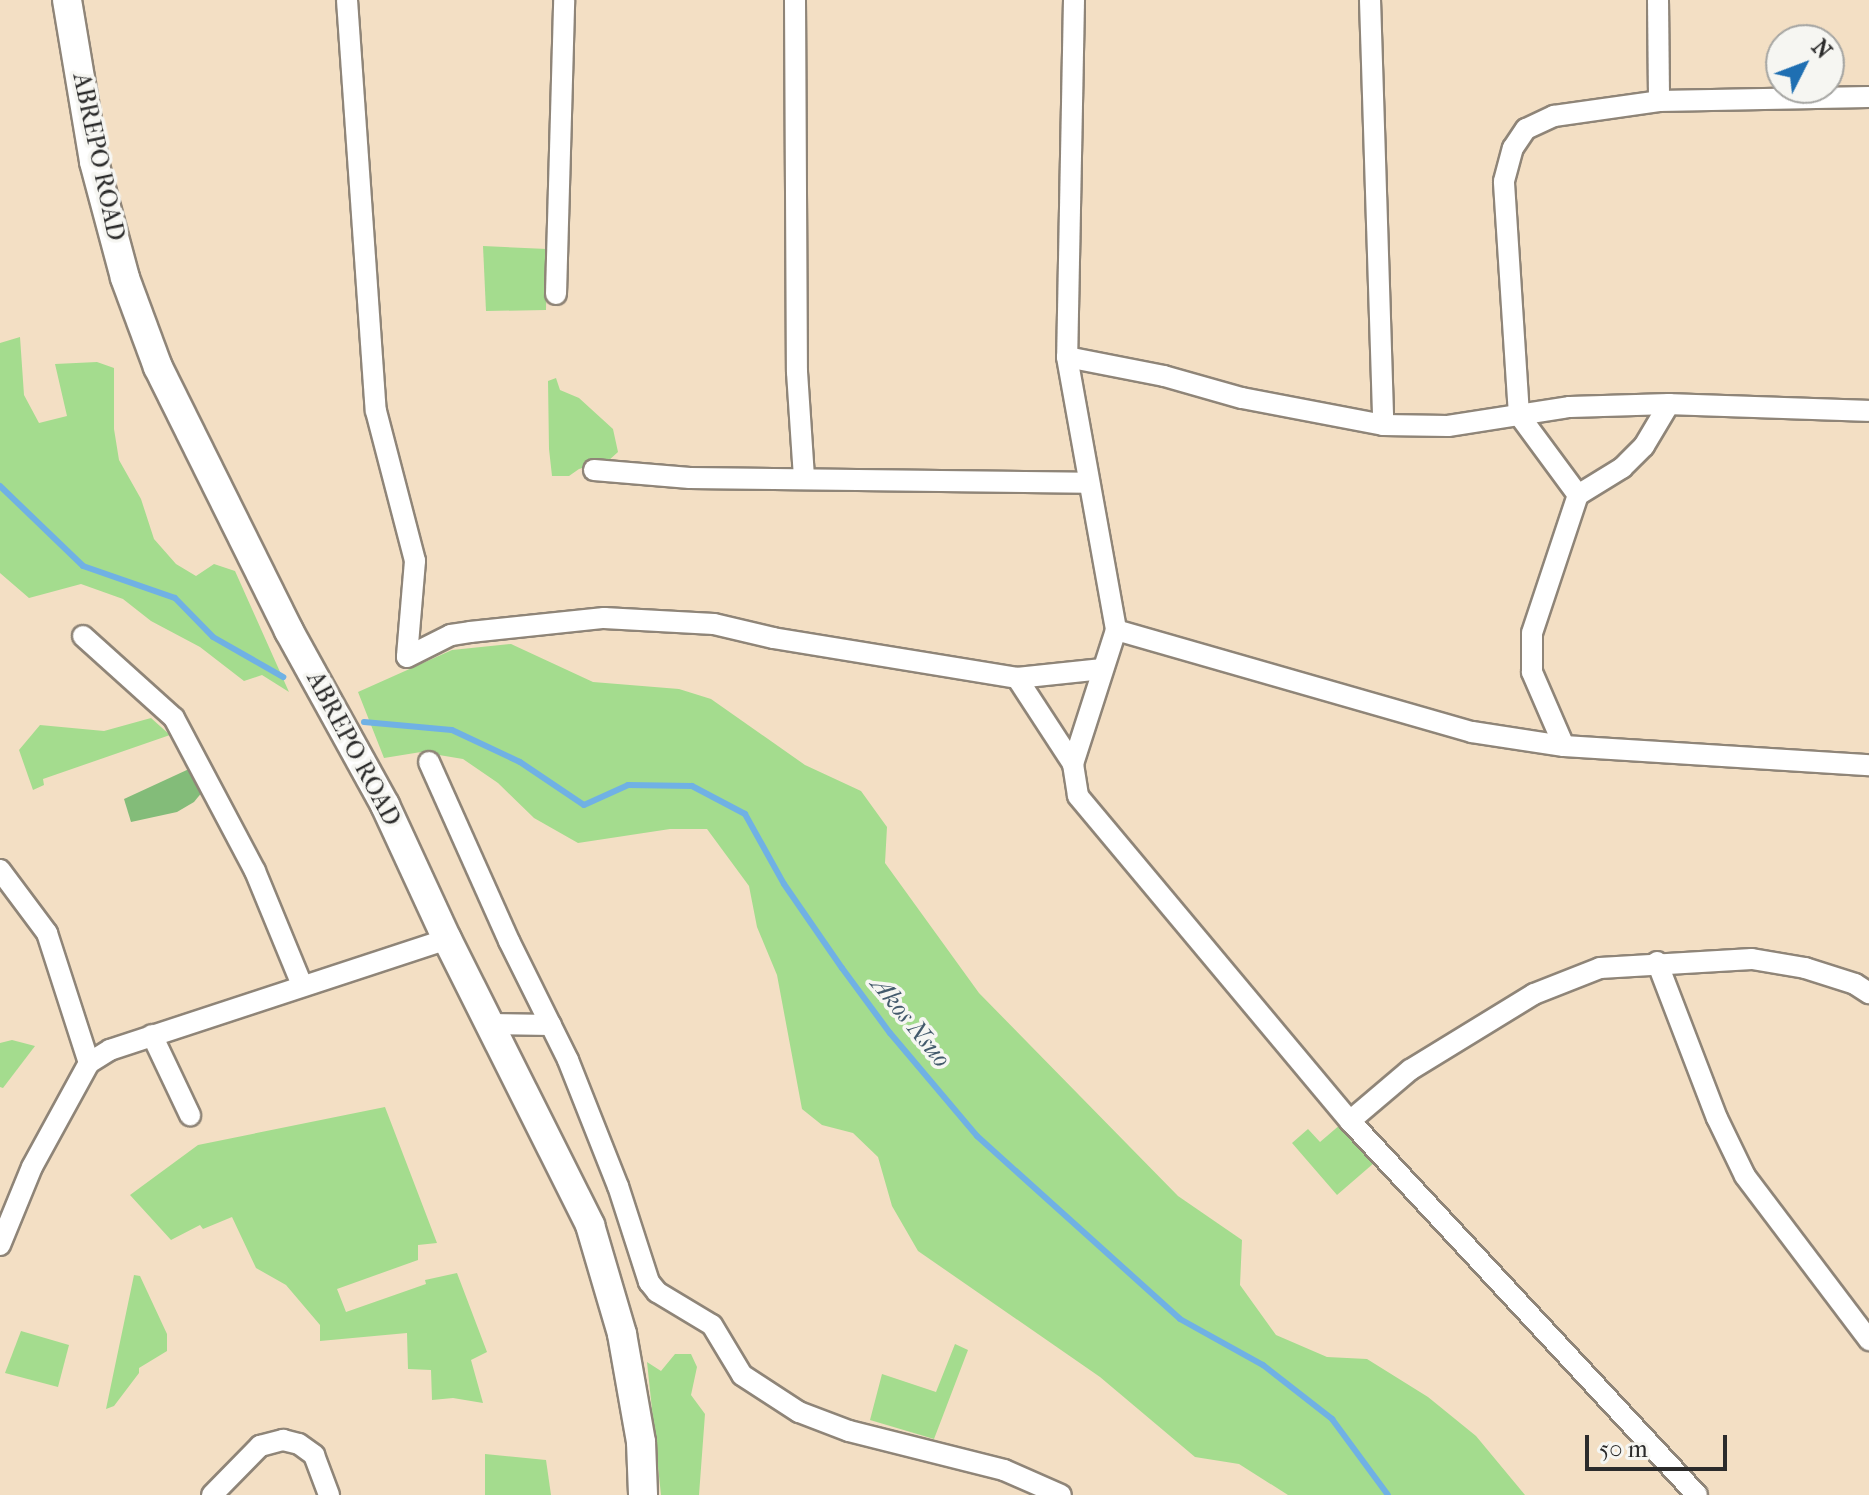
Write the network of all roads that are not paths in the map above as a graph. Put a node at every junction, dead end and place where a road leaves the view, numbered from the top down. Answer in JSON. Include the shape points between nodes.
{"nodes":[{"id":1,"x":67,"y":0,"type":"edge"},
{"id":2,"x":347,"y":0,"type":"edge"},
{"id":3,"x":564,"y":0,"type":"edge"},
{"id":4,"x":795,"y":0,"type":"edge"},
{"id":5,"x":1074,"y":0,"type":"edge"},
{"id":6,"x":1370,"y":0,"type":"edge"},
{"id":7,"x":1658,"y":0,"type":"edge"},
{"id":8,"x":1869,"y":97,"type":"edge"},
{"id":9,"x":1659,"y":101,"type":"junction"},
{"id":10,"x":556,"y":294,"type":"dead end"},
{"id":11,"x":1067,"y":357,"type":"junction"},
{"id":12,"x":1669,"y":404,"type":"junction"},
{"id":13,"x":1519,"y":415,"type":"junction"},
{"id":14,"x":1866,"y":415,"type":"edge"},
{"id":15,"x":1383,"y":425,"type":"junction"},
{"id":16,"x":594,"y":470,"type":"dead end"},
{"id":17,"x":804,"y":478,"type":"junction"},
{"id":18,"x":1087,"y":483,"type":"junction"},
{"id":19,"x":1578,"y":495,"type":"junction"},
{"id":20,"x":1116,"y":630,"type":"junction"},
{"id":21,"x":83,"y":636,"type":"dead end"},
{"id":22,"x":1103,"y":669,"type":"junction"},
{"id":23,"x":1017,"y":678,"type":"junction"},
{"id":24,"x":1564,"y":746,"type":"junction"},
{"id":25,"x":429,"y":762,"type":"dead end"},
{"id":26,"x":1073,"y":764,"type":"junction"},
{"id":27,"x":1869,"y":765,"type":"edge"},
{"id":28,"x":0,"y":870,"type":"edge"},
{"id":29,"x":447,"y":939,"type":"junction"},
{"id":30,"x":1657,"y":962,"type":"junction"},
{"id":31,"x":302,"y":985,"type":"junction"},
{"id":32,"x":1869,"y":993,"type":"edge"},
{"id":33,"x":490,"y":1024,"type":"junction"},
{"id":34,"x":551,"y":1025,"type":"junction"},
{"id":35,"x":152,"y":1035,"type":"junction"},
{"id":36,"x":89,"y":1063,"type":"junction"},
{"id":37,"x":190,"y":1115,"type":"dead end"},
{"id":38,"x":1350,"y":1121,"type":"junction"},
{"id":39,"x":0,"y":1245,"type":"edge"},
{"id":40,"x":1869,"y":1340,"type":"edge"},
{"id":41,"x":212,"y":1495,"type":"edge"},
{"id":42,"x":329,"y":1495,"type":"edge"},
{"id":43,"x":643,"y":1495,"type":"edge"},
{"id":44,"x":1061,"y":1495,"type":"edge"},
{"id":45,"x":1697,"y":1495,"type":"edge"}],
"edges":[{"from":1,"to":29,"type":"main road","name":"ABREPO ROAD","via":[[94,162],[125,278],[158,367],[289,631],[385,805]]},
{"from":2,"to":23,"type":"street","via":[[376,411],[415,561],[407,657],[461,633],[604,618],[714,624]]},
{"from":3,"to":10,"type":"street"},
{"from":4,"to":17,"type":"street","via":[[797,372]]},
{"from":5,"to":11,"type":"street"},
{"from":6,"to":15,"type":"street"},
{"from":7,"to":9,"type":"street"},
{"from":8,"to":9,"type":"street"},
{"from":9,"to":13,"type":"street","via":[[1554,116],[1526,129],[1513,148],[1504,181]]},
{"from":11,"to":15,"type":"street"},
{"from":11,"to":18,"type":"street"},
{"from":12,"to":13,"type":"street","via":[[1570,407]]},
{"from":12,"to":14,"type":"street"},
{"from":12,"to":19,"type":"street","via":[[1644,446],[1622,468]]},
{"from":13,"to":15,"type":"street","via":[[1448,426]]},
{"from":13,"to":19,"type":"street"},
{"from":16,"to":17,"type":"street","via":[[690,478]]},
{"from":17,"to":18,"type":"street"},
{"from":18,"to":20,"type":"street"},
{"from":19,"to":24,"type":"street","via":[[1532,633],[1532,672]]},
{"from":20,"to":22,"type":"street"},
{"from":20,"to":24,"type":"street","via":[[1472,732]]},
{"from":21,"to":31,"type":"street","via":[[174,718],[255,871]]},
{"from":22,"to":23,"type":"street"},
{"from":22,"to":26,"type":"street"},
{"from":23,"to":26,"type":"street"},
{"from":24,"to":27,"type":"street"},
{"from":25,"to":34,"type":"street"},
{"from":26,"to":38,"type":"street","via":[[1078,796],[1090,814]]},
{"from":28,"to":36,"type":"street","via":[[47,933]]},
{"from":29,"to":31,"type":"street"},
{"from":29,"to":33,"type":"main road","name":"ABREPO ROAD"},
{"from":30,"to":32,"type":"street","via":[[1752,959],[1805,968]]},
{"from":30,"to":38,"type":"street","via":[[1600,968],[1534,994],[1410,1070]]},
{"from":30,"to":40,"type":"street","via":[[1745,1176]]},
{"from":31,"to":35,"type":"street"},
{"from":33,"to":34,"type":"street"},
{"from":33,"to":43,"type":"main road","name":"ABREPO ROAD","via":[[590,1225],[622,1334],[641,1442]]},
{"from":34,"to":44,"type":"street","via":[[618,1186],[649,1282],[668,1301],[712,1325],[742,1375],[799,1412],[849,1431],[1004,1470]]},
{"from":35,"to":36,"type":"street"},
{"from":35,"to":37,"type":"street"},
{"from":36,"to":39,"type":"street","via":[[32,1167]]},
{"from":38,"to":45,"type":"street"},
{"from":41,"to":42,"type":"street","via":[[260,1446],[283,1440],[314,1455]]}]}
